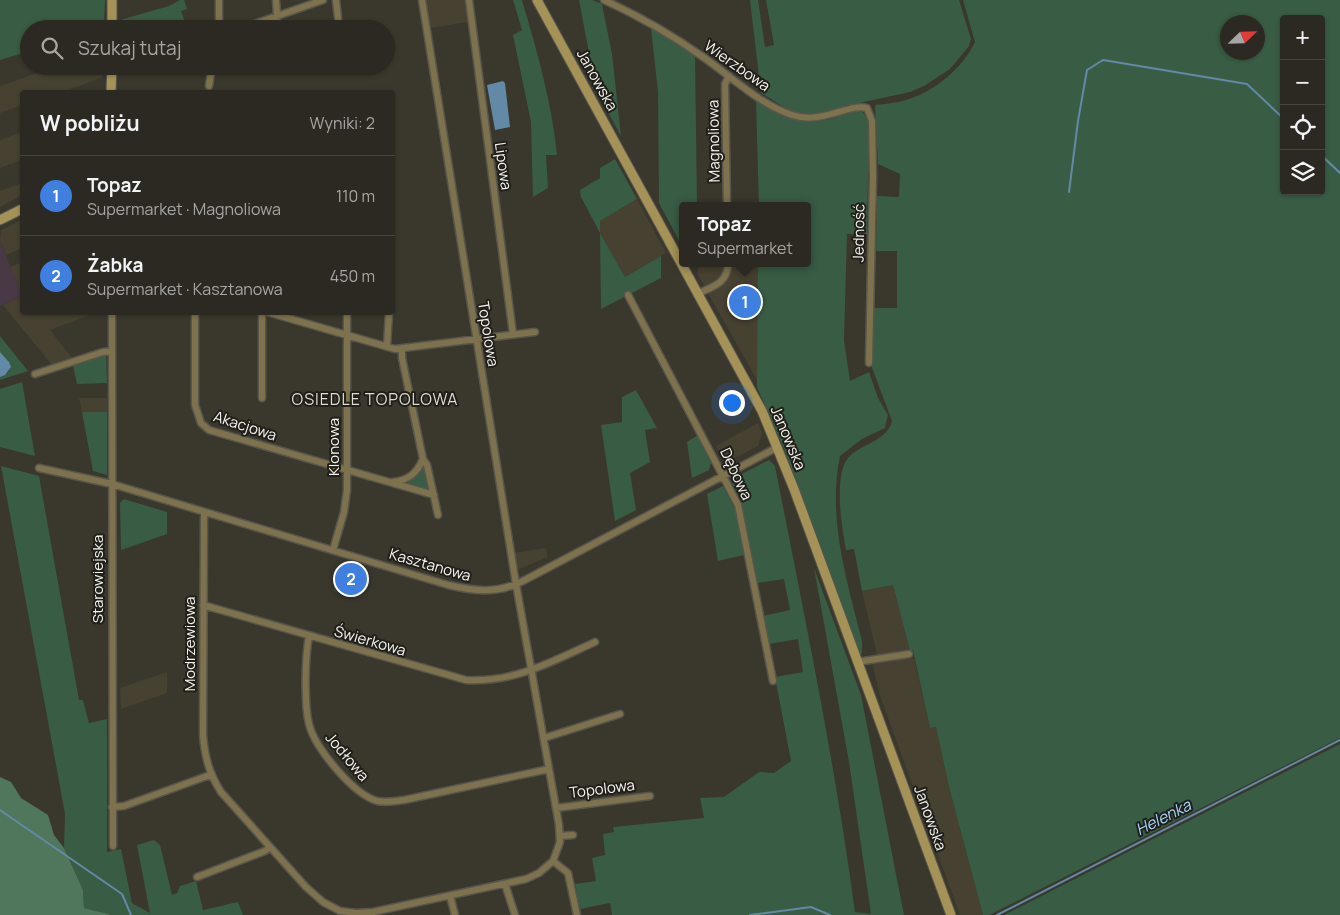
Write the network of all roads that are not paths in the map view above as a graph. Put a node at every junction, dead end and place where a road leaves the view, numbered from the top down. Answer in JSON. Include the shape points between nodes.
{"nodes":[{"id":1,"x":112,"y":0,"type":"edge"},
{"id":2,"x":218,"y":0,"type":"edge"},
{"id":3,"x":276,"y":0,"type":"edge"},
{"id":4,"x":322,"y":0,"type":"edge"},
{"id":5,"x":336,"y":0,"type":"edge"},
{"id":6,"x":422,"y":0,"type":"edge"},
{"id":7,"x":469,"y":0,"type":"edge"},
{"id":8,"x":537,"y":0,"type":"edge"},
{"id":9,"x":604,"y":0,"type":"edge"},
{"id":10,"x":277,"y":16,"type":"junction"},
{"id":11,"x":112,"y":20,"type":"edge"},
{"id":12,"x":219,"y":20,"type":"edge"},
{"id":13,"x":266,"y":20,"type":"edge"},
{"id":14,"x":277,"y":20,"type":"edge"},
{"id":15,"x":338,"y":20,"type":"edge"},
{"id":16,"x":112,"y":75,"type":"edge"},
{"id":17,"x":211,"y":75,"type":"edge"},
{"id":18,"x":729,"y":76,"type":"junction"},
{"id":19,"x":209,"y":86,"type":"dead end"},
{"id":20,"x":111,"y":90,"type":"edge"},
{"id":21,"x":864,"y":107,"type":"joint"},
{"id":22,"x":727,"y":202,"type":"edge"},
{"id":23,"x":20,"y":210,"type":"edge"},
{"id":24,"x":0,"y":220,"type":"edge"},
{"id":25,"x":679,"y":257,"type":"edge"},
{"id":26,"x":685,"y":267,"type":"edge"},
{"id":27,"x":728,"y":267,"type":"edge"},
{"id":28,"x":699,"y":293,"type":"junction"},
{"id":29,"x":628,"y":295,"type":"dead end"},
{"id":30,"x":112,"y":315,"type":"edge"},
{"id":31,"x":195,"y":315,"type":"edge"},
{"id":32,"x":262,"y":315,"type":"edge"},
{"id":33,"x":277,"y":315,"type":"edge"},
{"id":34,"x":348,"y":315,"type":"edge"},
{"id":35,"x":389,"y":315,"type":"edge"},
{"id":36,"x":535,"y":332,"type":"dead end"},
{"id":37,"x":513,"y":334,"type":"junction"},
{"id":38,"x":347,"y":336,"type":"junction"},
{"id":39,"x":476,"y":340,"type":"junction"},
{"id":40,"x":387,"y":347,"type":"junction"},
{"id":41,"x":402,"y":350,"type":"junction"},
{"id":42,"x":112,"y":352,"type":"junction"},
{"id":43,"x":868,"y":363,"type":"dead end"},
{"id":44,"x":34,"y":374,"type":"dead end"},
{"id":45,"x":262,"y":398,"type":"dead end"},
{"id":46,"x":778,"y":447,"type":"junction"},
{"id":47,"x":423,"y":459,"type":"junction"},
{"id":48,"x":39,"y":468,"type":"dead end"},
{"id":49,"x":347,"y":470,"type":"junction"},
{"id":50,"x":723,"y":475,"type":"junction"},
{"id":51,"x":390,"y":482,"type":"junction"},
{"id":52,"x":112,"y":484,"type":"junction"},
{"id":53,"x":434,"y":495,"type":"junction"},
{"id":54,"x":204,"y":513,"type":"junction"},
{"id":55,"x":438,"y":515,"type":"dead end"},
{"id":56,"x":333,"y":550,"type":"junction"},
{"id":57,"x":516,"y":584,"type":"junction"},
{"id":58,"x":203,"y":605,"type":"junction"},
{"id":59,"x":309,"y":636,"type":"junction"},
{"id":60,"x":595,"y":642,"type":"dead end"},
{"id":61,"x":909,"y":654,"type":"dead end"},
{"id":62,"x":857,"y":662,"type":"junction"},
{"id":63,"x":532,"y":671,"type":"junction"},
{"id":64,"x":773,"y":681,"type":"dead end"},
{"id":65,"x":620,"y":714,"type":"dead end"},
{"id":66,"x":544,"y":738,"type":"junction"},
{"id":67,"x":549,"y":769,"type":"junction"},
{"id":68,"x":210,"y":775,"type":"junction"},
{"id":69,"x":650,"y":796,"type":"dead end"},
{"id":70,"x":112,"y":807,"type":"junction"},
{"id":71,"x":556,"y":808,"type":"junction"},
{"id":72,"x":573,"y":834,"type":"dead end"},
{"id":73,"x":560,"y":836,"type":"junction"},
{"id":74,"x":113,"y":846,"type":"dead end"},
{"id":75,"x":270,"y":847,"type":"junction"},
{"id":76,"x":553,"y":861,"type":"junction"},
{"id":77,"x":197,"y":878,"type":"dead end"},
{"id":78,"x":505,"y":884,"type":"junction"},
{"id":79,"x":450,"y":896,"type":"junction"},
{"id":80,"x":340,"y":913,"type":"edge"},
{"id":81,"x":456,"y":915,"type":"edge"},
{"id":82,"x":515,"y":915,"type":"edge"},
{"id":83,"x":577,"y":915,"type":"edge"},
{"id":84,"x":951,"y":915,"type":"edge"}],
"edges":[{"from":1,"to":11,"type":"main road"},
{"from":2,"to":12,"type":"street"},
{"from":3,"to":10,"type":"street"},
{"from":4,"to":10,"type":"street"},
{"from":5,"to":15,"type":"street"},
{"from":6,"to":39,"type":"street","name":"Topolowa"},
{"from":7,"to":37,"type":"street","name":"Lipowa"},
{"from":8,"to":25,"type":"main road","name":"Janowska"},
{"from":9,"to":18,"type":"street","name":"Wierzbowa","via":[[660,28]]},
{"from":10,"to":13,"type":"street"},
{"from":10,"to":14,"type":"street"},
{"from":16,"to":20,"type":"main road"},
{"from":17,"to":19,"type":"street"},
{"from":18,"to":21,"type":"street","name":"Wierzbowa","via":[[760,98],[801,118],[820,118]]},
{"from":18,"to":22,"type":"street","name":"Magnoliowa","via":[[725,84]]},
{"from":21,"to":43,"type":"street","name":"Jedność","via":[[871,114],[872,121]]},
{"from":23,"to":24,"type":"main road"},
{"from":26,"to":28,"type":"main road","name":"Janowska"},
{"from":27,"to":28,"type":"street","via":[[725,278]]},
{"from":28,"to":46,"type":"main road","name":"Janowska"},
{"from":29,"to":50,"type":"street","name":"Dębowa"},
{"from":30,"to":42,"type":"street","name":"Starowiejska"},
{"from":31,"to":49,"type":"street","name":"Akacjowa","via":[[195,405],[201,423],[209,430]]},
{"from":32,"to":45,"type":"street"},
{"from":33,"to":38,"type":"street"},
{"from":34,"to":38,"type":"street","name":"Klonowa"},
{"from":35,"to":40,"type":"street"},
{"from":36,"to":37,"type":"street"},
{"from":37,"to":39,"type":"street"},
{"from":38,"to":40,"type":"street"},
{"from":38,"to":49,"type":"street","name":"Klonowa"},
{"from":39,"to":41,"type":"street"},
{"from":39,"to":57,"type":"street","name":"Topolowa"},
{"from":40,"to":41,"type":"street"},
{"from":41,"to":47,"type":"street"},
{"from":42,"to":44,"type":"street"},
{"from":42,"to":52,"type":"street","name":"Starowiejska"},
{"from":46,"to":50,"type":"street","name":"Kasztanowa"},
{"from":46,"to":62,"type":"main road","name":"Janowska"},
{"from":47,"to":51,"type":"street","via":[[413,475],[403,481]]},
{"from":47,"to":53,"type":"street"},
{"from":48,"to":52,"type":"street","name":"Kasztanowa"},
{"from":49,"to":51,"type":"street","name":"Akacjowa"},
{"from":49,"to":56,"type":"street","name":"Klonowa","via":[[344,512]]},
{"from":50,"to":57,"type":"street","name":"Kasztanowa"},
{"from":50,"to":64,"type":"street","name":"Dębowa","via":[[738,505]]},
{"from":51,"to":53,"type":"street","name":"Akacjowa"},
{"from":52,"to":54,"type":"street","name":"Kasztanowa"},
{"from":52,"to":70,"type":"street","name":"Starowiejska"},
{"from":53,"to":55,"type":"street"},
{"from":54,"to":56,"type":"street","name":"Kasztanowa"},
{"from":54,"to":58,"type":"street","name":"Modrzewiowa"},
{"from":56,"to":57,"type":"street","name":"Kasztanowa","via":[[468,590],[494,590]]},
{"from":57,"to":63,"type":"street","name":"Topolowa"},
{"from":58,"to":59,"type":"street","name":"Świerkowa"},
{"from":58,"to":68,"type":"street","name":"Modrzewiowa","via":[[203,735]]},
{"from":59,"to":63,"type":"street","name":"Świerkowa","via":[[466,680],[504,679]]},
{"from":59,"to":67,"type":"street","name":"Jodłowa","via":[[307,712],[310,726],[322,750],[363,794],[386,802],[404,800]]},
{"from":60,"to":63,"type":"street"},
{"from":61,"to":62,"type":"street"},
{"from":62,"to":84,"type":"main road","name":"Janowska"},
{"from":63,"to":66,"type":"street","name":"Topolowa"},
{"from":65,"to":66,"type":"street"},
{"from":66,"to":67,"type":"street","name":"Topolowa"},
{"from":67,"to":71,"type":"street","name":"Topolowa"},
{"from":68,"to":70,"type":"street","via":[[124,806]]},
{"from":68,"to":75,"type":"street","name":"Modrzewiowa"},
{"from":69,"to":71,"type":"street","name":"Topolowa"},
{"from":70,"to":74,"type":"street","name":"Starowiejska"},
{"from":71,"to":73,"type":"street","name":"Topolowa"},
{"from":72,"to":73,"type":"street"},
{"from":73,"to":76,"type":"street","name":"Topolowa"},
{"from":75,"to":77,"type":"street"},
{"from":75,"to":80,"type":"street","name":"Modrzewiowa","via":[[306,887]]},
{"from":76,"to":78,"type":"street","name":"Modrzewiowa","via":[[539,873]]},
{"from":76,"to":83,"type":"street","via":[[568,874]]},
{"from":78,"to":79,"type":"street","name":"Modrzewiowa"},
{"from":78,"to":82,"type":"street"},
{"from":79,"to":80,"type":"street","name":"Modrzewiowa","via":[[373,912]]},
{"from":79,"to":81,"type":"street"}]}
